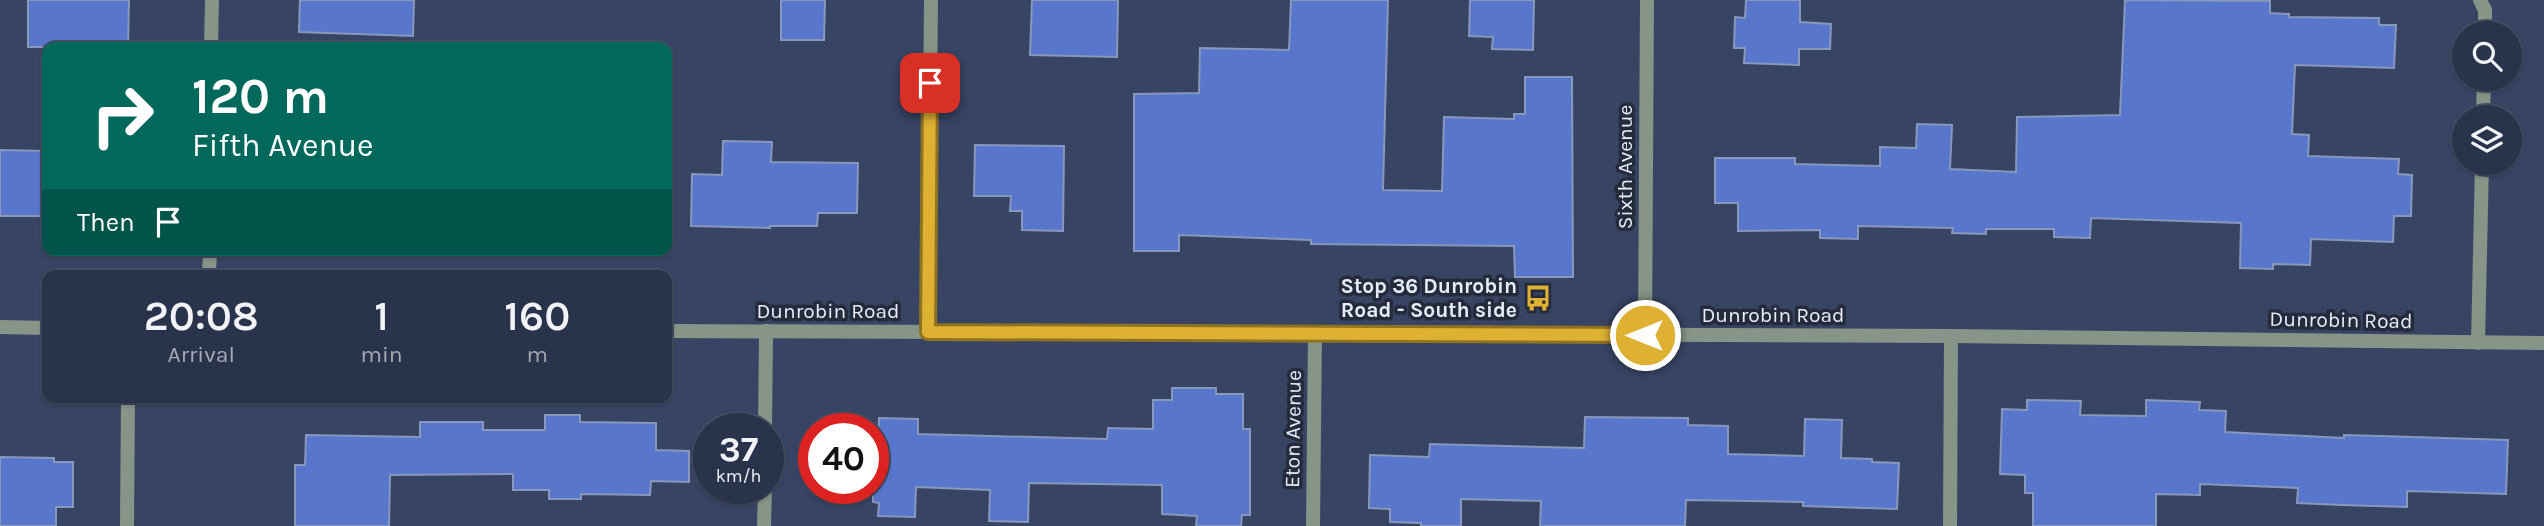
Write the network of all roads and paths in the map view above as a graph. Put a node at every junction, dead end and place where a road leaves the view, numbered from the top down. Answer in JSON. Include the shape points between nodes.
{"nodes":[{"id":1,"x":212,"y":0,"type":"edge"},
{"id":2,"x":931,"y":0,"type":"edge"},
{"id":3,"x":1647,"y":0,"type":"edge"},
{"id":4,"x":2480,"y":0,"type":"edge"},
{"id":5,"x":2485,"y":21,"type":"edge"},
{"id":6,"x":211,"y":42,"type":"edge"},
{"id":7,"x":2482,"y":175,"type":"edge"},
{"id":8,"x":0,"y":327,"type":"edge"},
{"id":9,"x":42,"y":328,"type":"edge"},
{"id":10,"x":672,"y":331,"type":"edge"},
{"id":11,"x":766,"y":331,"type":"junction"},
{"id":12,"x":928,"y":332,"type":"junction"},
{"id":13,"x":1315,"y":333,"type":"junction"},
{"id":14,"x":1645,"y":335,"type":"junction"},
{"id":15,"x":1951,"y":337,"type":"junction"},
{"id":16,"x":2478,"y":343,"type":"junction"},
{"id":17,"x":2544,"y":343,"type":"edge"},
{"id":18,"x":128,"y":403,"type":"edge"},
{"id":19,"x":765,"y":413,"type":"edge"},
{"id":20,"x":765,"y":504,"type":"edge"},
{"id":21,"x":127,"y":526,"type":"edge"},
{"id":22,"x":764,"y":526,"type":"edge"},
{"id":23,"x":1313,"y":526,"type":"edge"},
{"id":24,"x":1950,"y":526,"type":"edge"}],
"edges":[{"from":1,"to":6,"type":"street"},
{"from":2,"to":12,"type":"street"},
{"from":3,"to":14,"type":"street","name":"Sixth Avenue"},
{"from":4,"to":5,"type":"street"},
{"from":7,"to":16,"type":"street"},
{"from":8,"to":9,"type":"street"},
{"from":10,"to":11,"type":"street","name":"Dunrobin Road"},
{"from":11,"to":12,"type":"street","name":"Dunrobin Road"},
{"from":11,"to":19,"type":"street"},
{"from":12,"to":13,"type":"street","name":"Dunrobin Road"},
{"from":13,"to":14,"type":"street","name":"Dunrobin Road"},
{"from":13,"to":23,"type":"street","name":"Eton Avenue"},
{"from":14,"to":15,"type":"street","name":"Dunrobin Road"},
{"from":15,"to":16,"type":"street","name":"Dunrobin Road"},
{"from":15,"to":24,"type":"street"},
{"from":16,"to":17,"type":"street","name":"Dunrobin Road"},
{"from":18,"to":21,"type":"street"},
{"from":20,"to":22,"type":"street"}]}
